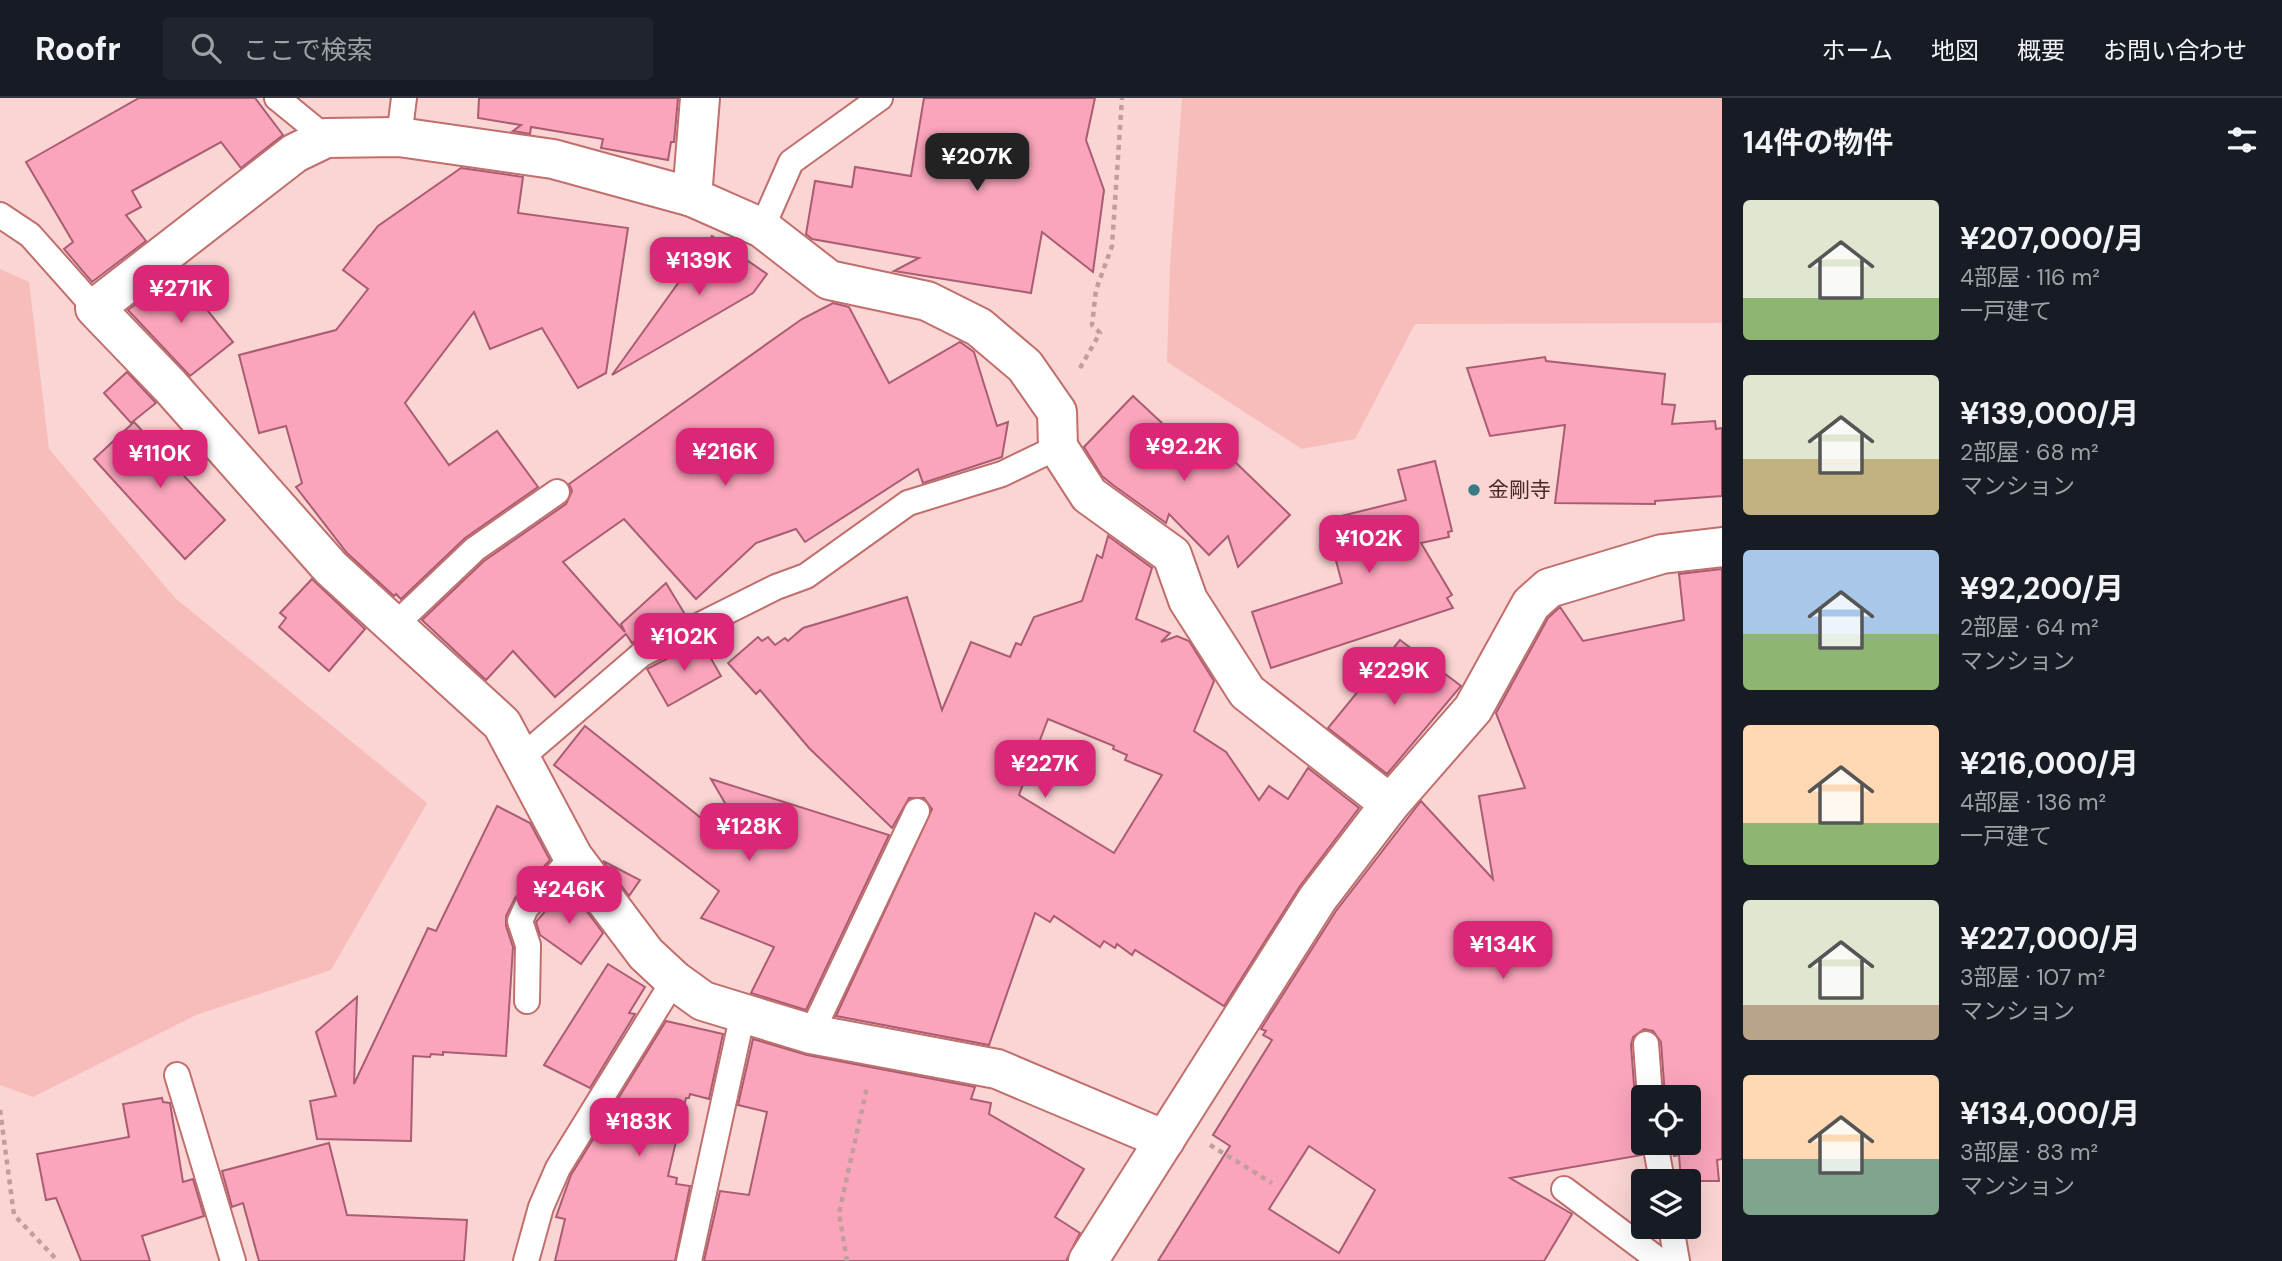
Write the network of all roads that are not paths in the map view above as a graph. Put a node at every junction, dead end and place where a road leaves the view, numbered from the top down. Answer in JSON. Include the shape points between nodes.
{"nodes":[{"id":1,"x":276,"y":98,"type":"edge"},
{"id":2,"x":404,"y":98,"type":"edge"},
{"id":3,"x":700,"y":98,"type":"edge"},
{"id":4,"x":880,"y":98,"type":"edge"},
{"id":5,"x":399,"y":137,"type":"junction"},
{"id":6,"x":326,"y":138,"type":"junction"},
{"id":7,"x":692,"y":197,"type":"junction"},
{"id":8,"x":0,"y":215,"type":"edge"},
{"id":9,"x":762,"y":228,"type":"junction"},
{"id":10,"x":95,"y":308,"type":"junction"},
{"id":11,"x":1057,"y":429,"type":"junction"},
{"id":12,"x":557,"y":492,"type":"dead end"},
{"id":13,"x":1722,"y":547,"type":"edge"},
{"id":14,"x":394,"y":626,"type":"junction"},
{"id":15,"x":522,"y":757,"type":"junction"},
{"id":16,"x":1390,"y":804,"type":"junction"},
{"id":17,"x":917,"y":811,"type":"dead end"},
{"id":18,"x":573,"y":857,"type":"junction"},
{"id":19,"x":674,"y":980,"type":"junction"},
{"id":20,"x":527,"y":1001,"type":"dead end"},
{"id":21,"x":743,"y":1013,"type":"junction"},
{"id":22,"x":811,"y":1034,"type":"junction"},
{"id":23,"x":1646,"y":1044,"type":"dead end"},
{"id":24,"x":177,"y":1075,"type":"dead end"},
{"id":25,"x":1649,"y":1085,"type":"edge"},
{"id":26,"x":1170,"y":1132,"type":"junction"},
{"id":27,"x":1564,"y":1189,"type":"dead end"},
{"id":28,"x":1673,"y":1239,"type":"edge"},
{"id":29,"x":233,"y":1261,"type":"edge"},
{"id":30,"x":526,"y":1261,"type":"edge"},
{"id":31,"x":689,"y":1261,"type":"edge"},
{"id":32,"x":1088,"y":1261,"type":"edge"},
{"id":33,"x":1660,"y":1261,"type":"edge"},
{"id":34,"x":1677,"y":1261,"type":"edge"}],
"edges":[{"from":1,"to":6,"type":"lane"},
{"from":2,"to":5,"type":"lane"},
{"from":3,"to":7,"type":"street"},
{"from":4,"to":9,"type":"lane","via":[[791,162]]},
{"from":5,"to":6,"type":"street"},
{"from":5,"to":7,"type":"street","via":[[553,159]]},
{"from":6,"to":10,"type":"street","via":[[295,153]]},
{"from":7,"to":9,"type":"street"},
{"from":8,"to":10,"type":"lane","via":[[30,234]]},
{"from":9,"to":11,"type":"street","via":[[829,280],[927,302],[979,327],[1025,366]]},
{"from":10,"to":14,"type":"street","via":[[331,568]]},
{"from":11,"to":15,"type":"lane","via":[[1002,474],[908,503],[806,576],[642,654]]},
{"from":11,"to":16,"type":"street","via":[[1089,495],[1172,555],[1188,600],[1247,691]]},
{"from":12,"to":14,"type":"lane","via":[[475,549]]},
{"from":13,"to":16,"type":"street","via":[[1662,554],[1549,588],[1531,604],[1473,709]]},
{"from":14,"to":15,"type":"street","via":[[502,724]]},
{"from":15,"to":18,"type":"street"},
{"from":16,"to":26,"type":"street","via":[[1318,898]]},
{"from":17,"to":22,"type":"lane"},
{"from":18,"to":19,"type":"street","via":[[646,954]]},
{"from":18,"to":20,"type":"lane","via":[[526,908],[520,921],[528,945]]},
{"from":19,"to":21,"type":"street","via":[[704,1001]]},
{"from":19,"to":30,"type":"lane","via":[[558,1168]]},
{"from":21,"to":22,"type":"street"},
{"from":21,"to":31,"type":"lane"},
{"from":22,"to":26,"type":"street","via":[[997,1069]]},
{"from":23,"to":25,"type":"lane"},
{"from":24,"to":29,"type":"lane"},
{"from":26,"to":32,"type":"street"},
{"from":27,"to":33,"type":"lane"},
{"from":28,"to":34,"type":"lane"}]}
